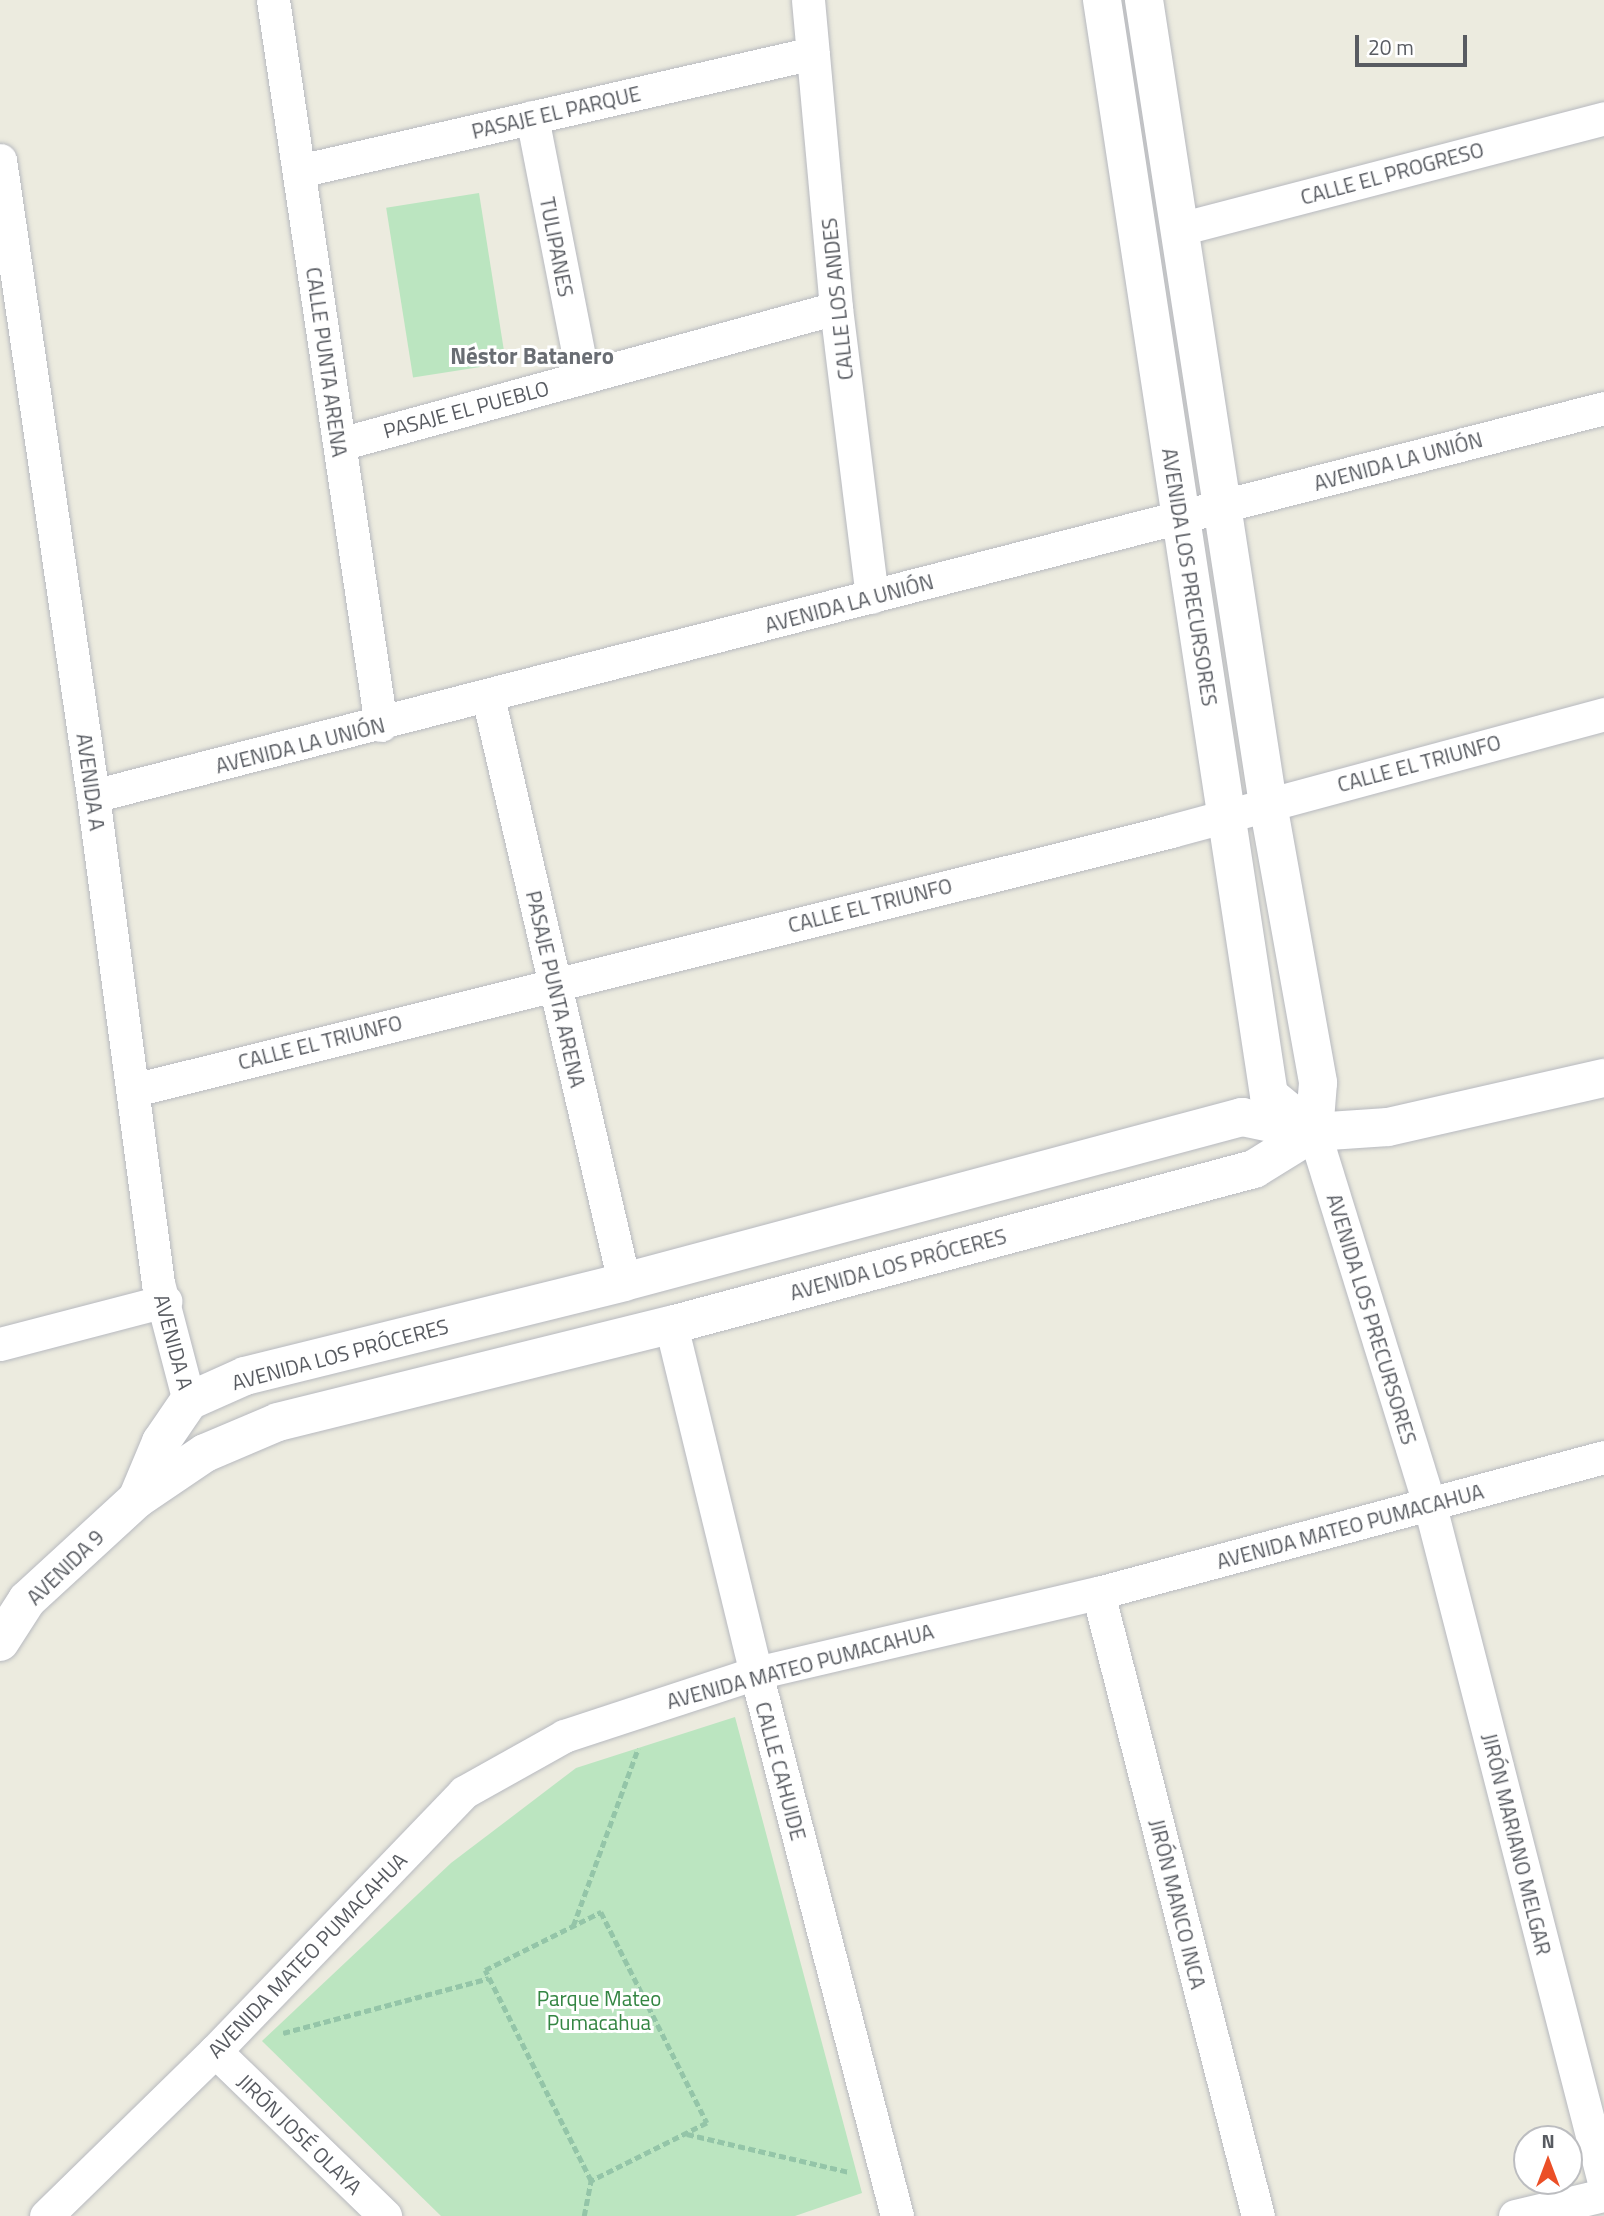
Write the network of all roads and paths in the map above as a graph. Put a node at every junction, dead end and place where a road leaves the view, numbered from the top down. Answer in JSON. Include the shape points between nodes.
{"nodes":[{"id":1,"x":274,"y":0,"type":"edge"},
{"id":2,"x":808,"y":0,"type":"edge"},
{"id":3,"x":1102,"y":0,"type":"edge"},
{"id":4,"x":1144,"y":0,"type":"edge"},
{"id":5,"x":813,"y":53,"type":"junction"},
{"id":6,"x":532,"y":117,"type":"junction"},
{"id":7,"x":1604,"y":118,"type":"edge"},
{"id":8,"x":0,"y":160,"type":"edge"},
{"id":9,"x":299,"y":171,"type":"junction"},
{"id":10,"x":1179,"y":229,"type":"junction"},
{"id":11,"x":836,"y":308,"type":"junction"},
{"id":12,"x":583,"y":377,"type":"junction"},
{"id":13,"x":1604,"y":408,"type":"edge"},
{"id":14,"x":340,"y":444,"type":"junction"},
{"id":15,"x":1222,"y":507,"type":"junction"},
{"id":16,"x":1181,"y":518,"type":"junction"},
{"id":17,"x":872,"y":597,"type":"junction"},
{"id":18,"x":488,"y":697,"type":"junction"},
{"id":19,"x":1604,"y":714,"type":"edge"},
{"id":20,"x":381,"y":724,"type":"junction"},
{"id":21,"x":93,"y":796,"type":"junction"},
{"id":22,"x":1268,"y":804,"type":"junction"},
{"id":23,"x":1226,"y":815,"type":"junction"},
{"id":24,"x":555,"y":982,"type":"junction"},
{"id":25,"x":1604,"y":1078,"type":"edge"},
{"id":26,"x":134,"y":1090,"type":"junction"},
{"id":27,"x":1314,"y":1132,"type":"junction"},
{"id":28,"x":624,"y":1282,"type":"junction"},
{"id":29,"x":164,"y":1301,"type":"junction"},
{"id":30,"x":671,"y":1325,"type":"junction"},
{"id":31,"x":0,"y":1343,"type":"edge"},
{"id":32,"x":190,"y":1401,"type":"junction"},
{"id":33,"x":1604,"y":1457,"type":"edge"},
{"id":34,"x":137,"y":1499,"type":"junction"},
{"id":35,"x":1430,"y":1506,"type":"junction"},
{"id":36,"x":1098,"y":1593,"type":"junction"},
{"id":37,"x":14,"y":1604,"type":"edge"},
{"id":38,"x":0,"y":1642,"type":"edge"},
{"id":39,"x":756,"y":1673,"type":"junction"},
{"id":40,"x":654,"y":1704,"type":"junction"},
{"id":41,"x":573,"y":1926,"type":"junction"},
{"id":42,"x":489,"y":1978,"type":"junction"},
{"id":43,"x":280,"y":2034,"type":"dead end"},
{"id":44,"x":215,"y":2051,"type":"junction"},
{"id":45,"x":686,"y":2134,"type":"junction"},
{"id":46,"x":591,"y":2181,"type":"junction"},
{"id":47,"x":888,"y":2182,"type":"junction"},
{"id":48,"x":1604,"y":2182,"type":"edge"},
{"id":49,"x":1604,"y":2194,"type":"edge"},
{"id":50,"x":46,"y":2216,"type":"edge"},
{"id":51,"x":385,"y":2216,"type":"edge"},
{"id":52,"x":584,"y":2216,"type":"edge"},
{"id":53,"x":897,"y":2216,"type":"edge"},
{"id":54,"x":1258,"y":2216,"type":"edge"},
{"id":55,"x":1515,"y":2216,"type":"edge"}],
"edges":[{"from":1,"to":9,"type":"street","name":"CALLE PUNTA ARENA"},
{"from":2,"to":5,"type":"street","name":"CALLE LOS ANDES"},
{"from":3,"to":16,"type":"street","name":"AVENIDA LOS PRECURSORES"},
{"from":4,"to":10,"type":"street","name":"AVENIDA LOS PRECURSORES"},
{"from":5,"to":6,"type":"street","name":"PASAJE EL PARQUE"},
{"from":5,"to":11,"type":"street","name":"CALLE LOS ANDES"},
{"from":6,"to":9,"type":"street","name":"PASAJE EL PARQUE"},
{"from":6,"to":12,"type":"street","name":"TULIPANES"},
{"from":7,"to":10,"type":"street","name":"CALLE EL PROGRESO"},
{"from":8,"to":21,"type":"street","name":"AVENIDA A"},
{"from":9,"to":14,"type":"street","name":"CALLE PUNTA ARENA"},
{"from":10,"to":15,"type":"street","name":"AVENIDA LOS PRECURSORES"},
{"from":11,"to":12,"type":"street","name":"PASAJE EL PUEBLO"},
{"from":11,"to":17,"type":"street","name":"CALLE LOS ANDES"},
{"from":12,"to":14,"type":"street","name":"PASAJE EL PUEBLO"},
{"from":13,"to":15,"type":"street","name":"AVENIDA LA UNIÓN"},
{"from":14,"to":20,"type":"street","name":"CALLE PUNTA ARENA"},
{"from":15,"to":16,"type":"street","name":"AVENIDA LA UNIÓN"},
{"from":15,"to":22,"type":"street","name":"AVENIDA LOS PRECURSORES"},
{"from":16,"to":17,"type":"street","name":"AVENIDA LA UNIÓN"},
{"from":16,"to":23,"type":"street","name":"AVENIDA LOS PRECURSORES"},
{"from":17,"to":18,"type":"street","name":"AVENIDA LA UNIÓN"},
{"from":18,"to":20,"type":"street","name":"AVENIDA LA UNIÓN"},
{"from":18,"to":24,"type":"street","name":"PASAJE PUNTA ARENA"},
{"from":19,"to":22,"type":"street","name":"CALLE EL TRIUNFO"},
{"from":20,"to":21,"type":"street","name":"AVENIDA LA UNIÓN"},
{"from":21,"to":26,"type":"street","name":"AVENIDA A"},
{"from":22,"to":23,"type":"street","name":"CALLE EL TRIUNFO"},
{"from":22,"to":27,"type":"street","name":"AVENIDA LOS PRECURSORES","via":[[1318,1083]]},
{"from":23,"to":24,"type":"street","name":"CALLE EL TRIUNFO"},
{"from":23,"to":27,"type":"street","name":"AVENIDA LOS PRECURSORES","via":[[1269,1095]]},
{"from":24,"to":26,"type":"street","name":"CALLE EL TRIUNFO"},
{"from":24,"to":28,"type":"street","name":"PASAJE PUNTA ARENA"},
{"from":25,"to":27,"type":"street","name":"AVENIDA LOS PRÓCERES","via":[[1447,1116]]},
{"from":26,"to":29,"type":"street","name":"AVENIDA A"},
{"from":27,"to":28,"type":"street","name":"AVENIDA LOS PRÓCERES","via":[[1242,1117]]},
{"from":27,"to":30,"type":"street","name":"AVENIDA LOS PRÓCERES","via":[[1254,1169]]},
{"from":27,"to":35,"type":"street","name":"AVENIDA LOS PRECURSORES"},
{"from":28,"to":32,"type":"street","name":"AVENIDA LOS PRÓCERES","via":[[245,1376]]},
{"from":29,"to":31,"type":"street"},
{"from":29,"to":32,"type":"street","name":"AVENIDA A"},
{"from":30,"to":34,"type":"street","name":"AVENIDA LOS PRÓCERES","via":[[278,1422],[205,1453]]},
{"from":30,"to":39,"type":"street","name":"CALLE CAHUIDE"},
{"from":32,"to":34,"type":"street","via":[[161,1442]]},
{"from":33,"to":35,"type":"street","name":"AVENIDA MATEO PUMACAHUA"},
{"from":34,"to":37,"type":"street","name":"AVENIDA 9"},
{"from":35,"to":36,"type":"street","name":"AVENIDA MATEO PUMACAHUA"},
{"from":35,"to":48,"type":"street","name":"JIRÓN MARIANO MELGAR"},
{"from":36,"to":39,"type":"street","name":"AVENIDA MATEO PUMACAHUA"},
{"from":36,"to":54,"type":"street","name":"JIRÓN MANCO INCA"},
{"from":37,"to":38,"type":"street","name":"AVENIDA 9"},
{"from":39,"to":40,"type":"street","name":"AVENIDA MATEO PUMACAHUA"},
{"from":39,"to":47,"type":"street","name":"CALLE CAHUIDE"},
{"from":40,"to":41,"type":"path"},
{"from":40,"to":44,"type":"street","name":"AVENIDA MATEO PUMACAHUA","via":[[564,1735],[464,1792]]},
{"from":41,"to":42,"type":"path","via":[[485,1970]]},
{"from":41,"to":45,"type":"path","via":[[601,1912],[707,2123]]},
{"from":42,"to":43,"type":"path"},
{"from":42,"to":46,"type":"path"},
{"from":44,"to":50,"type":"street","name":"AVENIDA MATEO PUMACAHUA"},
{"from":44,"to":51,"type":"street","name":"JIRÓN JOSÉ OLAYA"},
{"from":45,"to":46,"type":"path"},
{"from":45,"to":47,"type":"path"},
{"from":46,"to":52,"type":"path"},
{"from":47,"to":53,"type":"street","name":"CALLE CAHUIDE"},
{"from":49,"to":55,"type":"street"}]}
